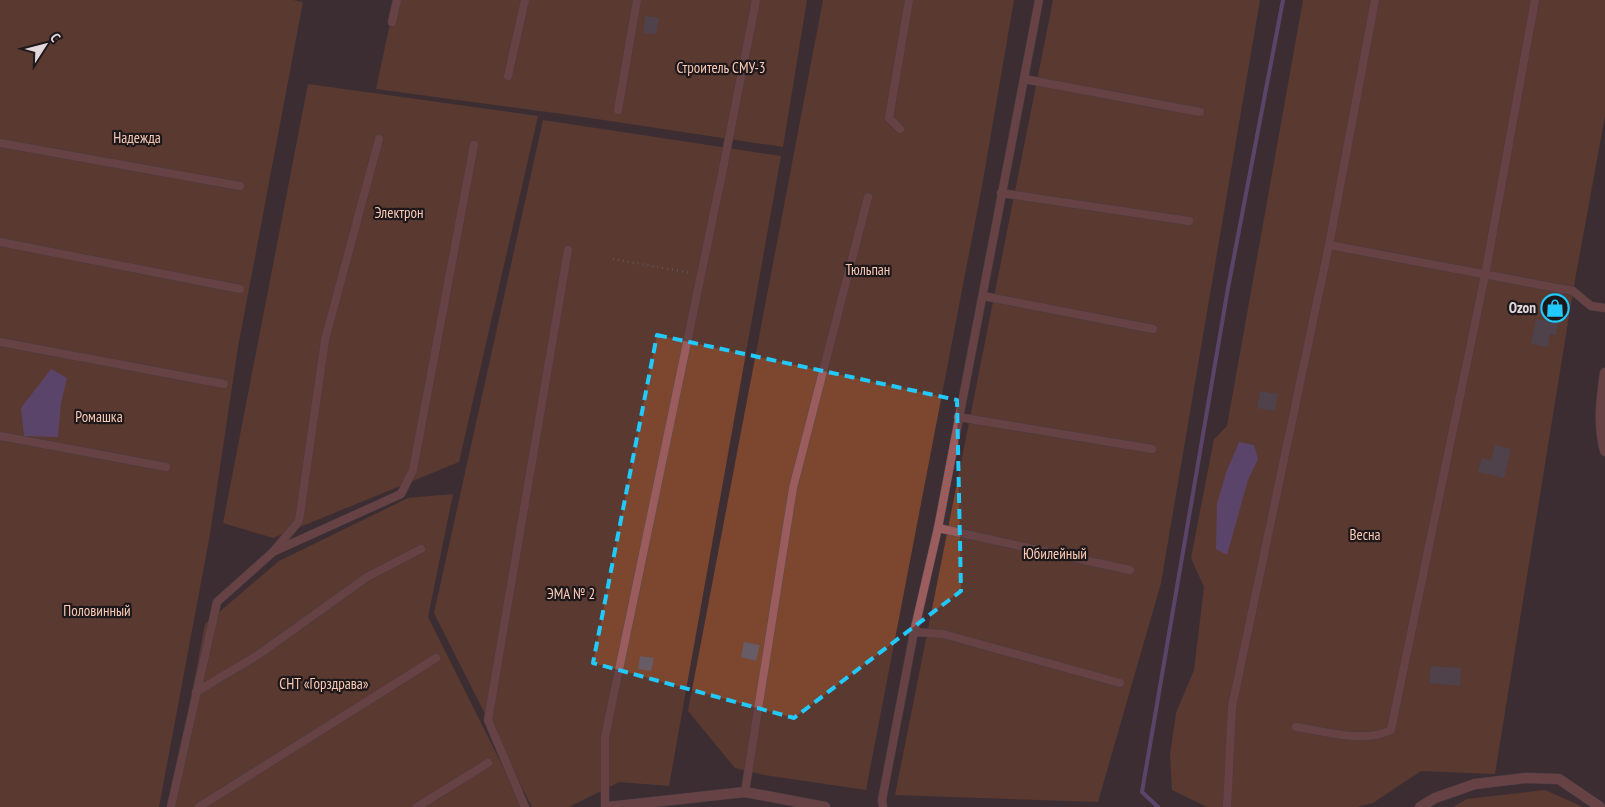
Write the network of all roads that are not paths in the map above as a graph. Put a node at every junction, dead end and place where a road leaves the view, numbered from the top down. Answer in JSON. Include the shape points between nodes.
{"nodes":[{"id":1,"x":397,"y":0,"type":"edge"},
{"id":2,"x":525,"y":0,"type":"edge"},
{"id":3,"x":637,"y":0,"type":"edge"},
{"id":4,"x":756,"y":0,"type":"edge"},
{"id":5,"x":909,"y":0,"type":"edge"},
{"id":6,"x":1039,"y":0,"type":"edge"},
{"id":7,"x":1375,"y":0,"type":"edge"},
{"id":8,"x":1535,"y":0,"type":"edge"},
{"id":9,"x":392,"y":22,"type":"dead end"},
{"id":10,"x":508,"y":76,"type":"dead end"},
{"id":11,"x":1024,"y":79,"type":"junction"},
{"id":12,"x":618,"y":110,"type":"dead end"},
{"id":13,"x":1200,"y":112,"type":"dead end"},
{"id":14,"x":900,"y":128,"type":"dead end"},
{"id":15,"x":379,"y":139,"type":"dead end"},
{"id":16,"x":0,"y":143,"type":"edge"},
{"id":17,"x":474,"y":145,"type":"dead end"},
{"id":18,"x":240,"y":186,"type":"dead end"},
{"id":19,"x":1002,"y":193,"type":"junction"},
{"id":20,"x":868,"y":197,"type":"dead end"},
{"id":21,"x":1189,"y":221,"type":"dead end"},
{"id":22,"x":0,"y":242,"type":"edge"},
{"id":23,"x":1330,"y":245,"type":"junction"},
{"id":24,"x":568,"y":250,"type":"dead end"},
{"id":25,"x":1485,"y":275,"type":"junction"},
{"id":26,"x":240,"y":289,"type":"dead end"},
{"id":27,"x":983,"y":296,"type":"junction"},
{"id":28,"x":1605,"y":308,"type":"edge"},
{"id":29,"x":1153,"y":329,"type":"dead end"},
{"id":30,"x":0,"y":342,"type":"edge"},
{"id":31,"x":1605,"y":373,"type":"edge"},
{"id":32,"x":224,"y":384,"type":"dead end"},
{"id":33,"x":958,"y":417,"type":"junction"},
{"id":34,"x":0,"y":436,"type":"edge"},
{"id":35,"x":1152,"y":449,"type":"dead end"},
{"id":36,"x":1605,"y":451,"type":"edge"},
{"id":37,"x":166,"y":467,"type":"dead end"},
{"id":38,"x":938,"y":528,"type":"junction"},
{"id":39,"x":421,"y":549,"type":"dead end"},
{"id":40,"x":273,"y":552,"type":"junction"},
{"id":41,"x":1130,"y":570,"type":"dead end"},
{"id":42,"x":914,"y":632,"type":"junction"},
{"id":43,"x":436,"y":658,"type":"dead end"},
{"id":44,"x":1120,"y":683,"type":"dead end"},
{"id":45,"x":196,"y":692,"type":"junction"},
{"id":46,"x":1296,"y":727,"type":"dead end"},
{"id":47,"x":488,"y":763,"type":"dead end"},
{"id":48,"x":745,"y":792,"type":"junction"},
{"id":49,"x":171,"y":807,"type":"edge"},
{"id":50,"x":199,"y":807,"type":"edge"},
{"id":51,"x":417,"y":807,"type":"edge"},
{"id":52,"x":525,"y":807,"type":"edge"},
{"id":53,"x":604,"y":807,"type":"edge"},
{"id":54,"x":608,"y":807,"type":"edge"},
{"id":55,"x":825,"y":807,"type":"edge"},
{"id":56,"x":883,"y":807,"type":"edge"},
{"id":57,"x":1227,"y":807,"type":"edge"},
{"id":58,"x":1420,"y":807,"type":"edge"},
{"id":59,"x":1600,"y":807,"type":"edge"}],
"edges":[{"from":1,"to":9,"type":"lane"},
{"from":2,"to":10,"type":"lane"},
{"from":3,"to":12,"type":"lane"},
{"from":4,"to":53,"type":"lane","via":[[604,737]]},
{"from":5,"to":14,"type":"lane","via":[[889,118]]},
{"from":6,"to":11,"type":"lane"},
{"from":7,"to":23,"type":"lane"},
{"from":8,"to":25,"type":"lane"},
{"from":11,"to":13,"type":"lane"},
{"from":11,"to":19,"type":"lane"},
{"from":15,"to":40,"type":"lane","via":[[325,340],[299,521]]},
{"from":16,"to":18,"type":"lane"},
{"from":17,"to":40,"type":"lane","via":[[413,470],[401,494]]},
{"from":19,"to":21,"type":"lane"},
{"from":19,"to":27,"type":"lane"},
{"from":20,"to":48,"type":"lane","via":[[793,488]]},
{"from":22,"to":26,"type":"lane"},
{"from":23,"to":25,"type":"lane"},
{"from":23,"to":57,"type":"lane","via":[[1232,707]]},
{"from":24,"to":52,"type":"lane","via":[[488,720]]},
{"from":25,"to":28,"type":"lane","via":[[1572,292],[1591,306]]},
{"from":25,"to":46,"type":"lane","via":[[1391,730],[1380,736],[1360,736]]},
{"from":27,"to":29,"type":"lane"},
{"from":27,"to":33,"type":"lane"},
{"from":30,"to":32,"type":"lane"},
{"from":31,"to":36,"type":"street","via":[[1600,411]]},
{"from":33,"to":35,"type":"lane"},
{"from":33,"to":38,"type":"lane"},
{"from":34,"to":37,"type":"lane"},
{"from":38,"to":41,"type":"lane"},
{"from":38,"to":42,"type":"lane"},
{"from":39,"to":45,"type":"lane","via":[[367,577],[258,655]]},
{"from":40,"to":45,"type":"lane","via":[[217,602]]},
{"from":42,"to":44,"type":"lane","via":[[943,634]]},
{"from":42,"to":56,"type":"lane"},
{"from":43,"to":50,"type":"lane"},
{"from":45,"to":49,"type":"lane"},
{"from":47,"to":51,"type":"lane"},
{"from":48,"to":54,"type":"street"},
{"from":48,"to":55,"type":"street"},
{"from":58,"to":59,"type":"street","via":[[1475,784],[1526,778],[1559,779]]}]}
